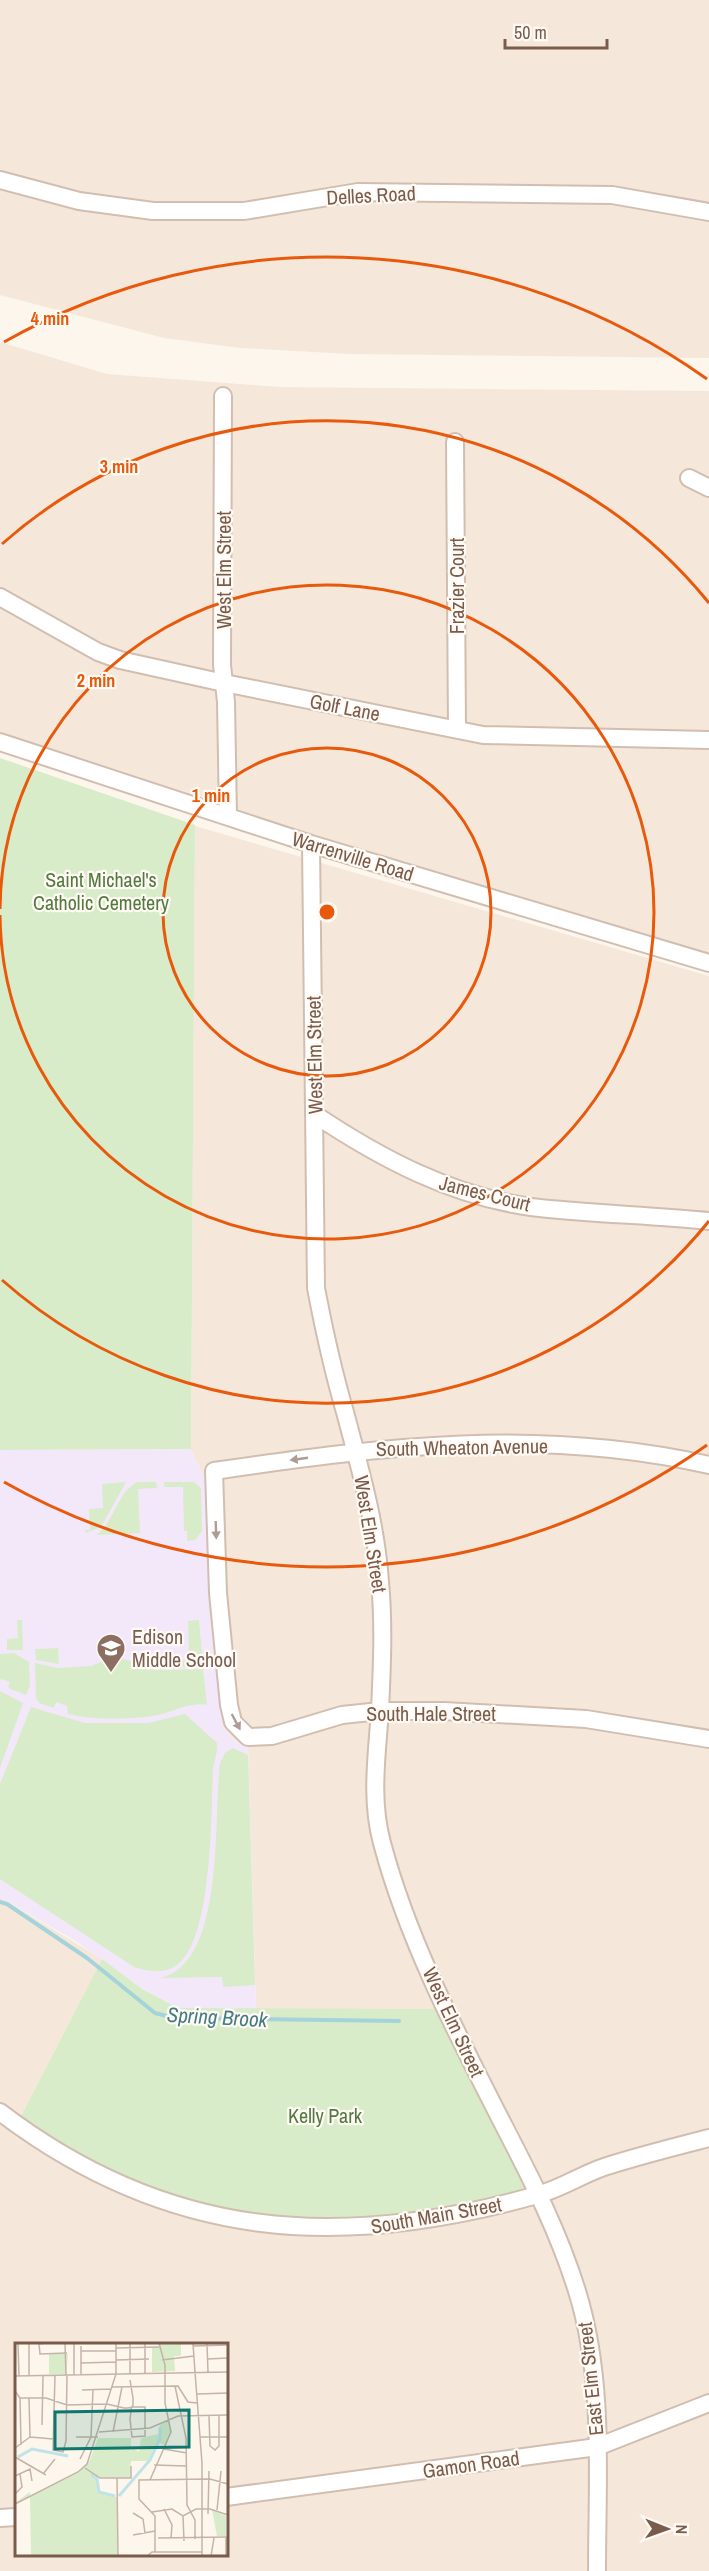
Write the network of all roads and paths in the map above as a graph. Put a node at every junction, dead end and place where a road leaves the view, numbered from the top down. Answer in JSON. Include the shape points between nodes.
{"nodes":[{"id":1,"x":0,"y":180,"type":"edge"},
{"id":2,"x":709,"y":212,"type":"edge"},
{"id":3,"x":224,"y":396,"type":"dead end"},
{"id":4,"x":455,"y":442,"type":"dead end"},
{"id":5,"x":689,"y":478,"type":"dead end"},
{"id":6,"x":709,"y":488,"type":"edge"},
{"id":7,"x":0,"y":597,"type":"edge"},
{"id":8,"x":224,"y":683,"type":"junction"},
{"id":9,"x":457,"y":729,"type":"junction"},
{"id":10,"x":709,"y":740,"type":"edge"},
{"id":11,"x":0,"y":742,"type":"edge"},
{"id":12,"x":228,"y":816,"type":"junction"},
{"id":13,"x":311,"y":844,"type":"junction"},
{"id":14,"x":709,"y":963,"type":"edge"},
{"id":15,"x":314,"y":1114,"type":"junction"},
{"id":16,"x":709,"y":1221,"type":"edge"},
{"id":17,"x":357,"y":1450,"type":"junction"},
{"id":18,"x":709,"y":1465,"type":"edge"},
{"id":19,"x":214,"y":1471,"type":"joint"},
{"id":20,"x":380,"y":1711,"type":"junction"},
{"id":21,"x":709,"y":1739,"type":"edge"},
{"id":22,"x":0,"y":2112,"type":"edge"},
{"id":23,"x":709,"y":2139,"type":"edge"},
{"id":24,"x":540,"y":2194,"type":"junction"},
{"id":25,"x":709,"y":2403,"type":"edge"},
{"id":26,"x":597,"y":2447,"type":"junction"},
{"id":27,"x":228,"y":2497,"type":"edge"},
{"id":28,"x":15,"y":2517,"type":"edge"},
{"id":29,"x":0,"y":2518,"type":"edge"},
{"id":30,"x":597,"y":2571,"type":"edge"}],
"edges":[{"from":1,"to":2,"type":"street","name":"Delles Road","via":[[79,201],[185,212],[244,211],[358,192],[602,195],[641,198]]},
{"from":3,"to":8,"type":"street","name":"West Elm Street"},
{"from":4,"to":9,"type":"street","name":"Frazier Court"},
{"from":5,"to":6,"type":"street"},
{"from":7,"to":8,"type":"street","name":"Golf Lane","via":[[98,652]]},
{"from":8,"to":9,"type":"street","name":"Golf Lane"},
{"from":8,"to":12,"type":"street","name":"West Elm Street"},
{"from":9,"to":10,"type":"street","name":"Golf Lane","via":[[505,738]]},
{"from":11,"to":12,"type":"street","name":"Warrenville Road"},
{"from":12,"to":13,"type":"street","name":"Warrenville Road"},
{"from":13,"to":14,"type":"street","name":"Warrenville Road"},
{"from":13,"to":15,"type":"street","name":"West Elm Street"},
{"from":15,"to":16,"type":"street","name":"James Court","via":[[415,1173],[497,1200],[531,1207]]},
{"from":15,"to":17,"type":"street","name":"West Elm Street","via":[[316,1288],[330,1357]]},
{"from":17,"to":18,"type":"street","name":"South Wheaton Avenue","via":[[514,1443],[608,1449]]},
{"from":17,"to":19,"type":"street","name":"South Wheaton Avenue","one_way":true},
{"from":17,"to":20,"type":"street","name":"West Elm Street","via":[[373,1521],[380,1581]]},
{"from":19,"to":20,"type":"street","name":"South Hale Street","one_way":true,"via":[[218,1593],[233,1722],[248,1737],[261,1737],[342,1715]]},
{"from":20,"to":21,"type":"street","name":"South Hale Street","via":[[548,1715],[636,1725]]},
{"from":20,"to":24,"type":"street","name":"West Elm Street","via":[[374,1785],[385,1850],[410,1924],[442,1998]]},
{"from":22,"to":24,"type":"street","name":"South Main Street","via":[[51,2147],[110,2179],[179,2205],[256,2223],[329,2228],[405,2224],[469,2213]]},
{"from":23,"to":24,"type":"street","name":"South Main Street","via":[[602,2168]]},
{"from":24,"to":26,"type":"street","name":"East Elm Street","via":[[584,2315],[596,2394]]},
{"from":25,"to":26,"type":"street","name":"Gamon Road"},
{"from":26,"to":27,"type":"street","name":"Gamon Road"},
{"from":26,"to":30,"type":"street","name":"East Elm Street"},
{"from":28,"to":29,"type":"street"}]}
